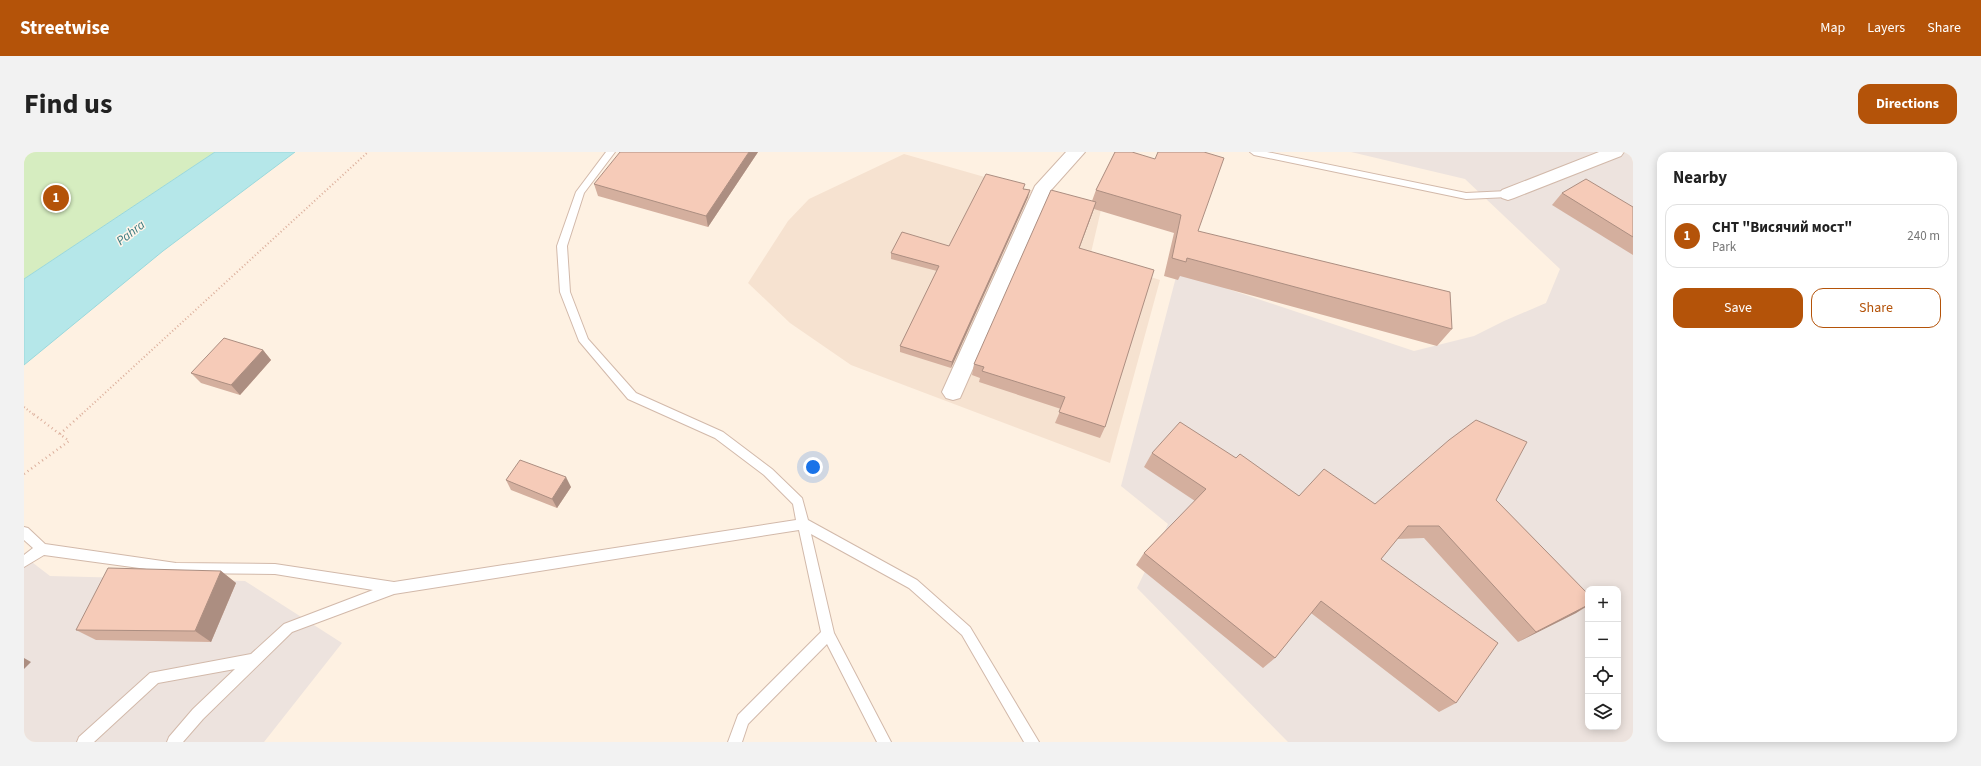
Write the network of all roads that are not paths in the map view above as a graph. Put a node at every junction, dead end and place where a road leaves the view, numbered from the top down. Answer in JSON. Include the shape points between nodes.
{"nodes":[{"id":1,"x":611,"y":152,"type":"edge"},
{"id":2,"x":1076,"y":152,"type":"edge"},
{"id":3,"x":1254,"y":152,"type":"edge"},
{"id":4,"x":1615,"y":152,"type":"edge"},
{"id":5,"x":1508,"y":194,"type":"joint"},
{"id":6,"x":953,"y":392,"type":"dead end"},
{"id":7,"x":804,"y":524,"type":"junction"},
{"id":8,"x":24,"y":532,"type":"edge"},
{"id":9,"x":42,"y":549,"type":"junction"},
{"id":10,"x":24,"y":562,"type":"edge"},
{"id":11,"x":394,"y":588,"type":"junction"},
{"id":12,"x":828,"y":634,"type":"junction"},
{"id":13,"x":254,"y":660,"type":"junction"},
{"id":14,"x":84,"y":742,"type":"edge"},
{"id":15,"x":174,"y":742,"type":"edge"},
{"id":16,"x":735,"y":742,"type":"edge"},
{"id":17,"x":884,"y":742,"type":"edge"},
{"id":18,"x":1032,"y":742,"type":"edge"}],
"edges":[{"from":1,"to":7,"type":"lane","via":[[580,192],[562,246],[565,292],[584,341],[632,396],[720,436],[768,472],[798,502]]},
{"from":2,"to":6,"type":"street","via":[[1044,186]]},
{"from":3,"to":5,"type":"lane","via":[[1466,196]]},
{"from":4,"to":5,"type":"street"},
{"from":7,"to":11,"type":"lane"},
{"from":7,"to":12,"type":"lane"},
{"from":7,"to":18,"type":"lane","via":[[913,584],[966,631]]},
{"from":8,"to":9,"type":"lane"},
{"from":9,"to":10,"type":"lane"},
{"from":9,"to":11,"type":"lane","via":[[176,568],[275,569]]},
{"from":11,"to":13,"type":"lane","via":[[288,628]]},
{"from":12,"to":16,"type":"lane","via":[[743,720]]},
{"from":12,"to":17,"type":"lane"},
{"from":13,"to":14,"type":"lane","via":[[155,677]]},
{"from":13,"to":15,"type":"lane","via":[[198,714]]}]}
